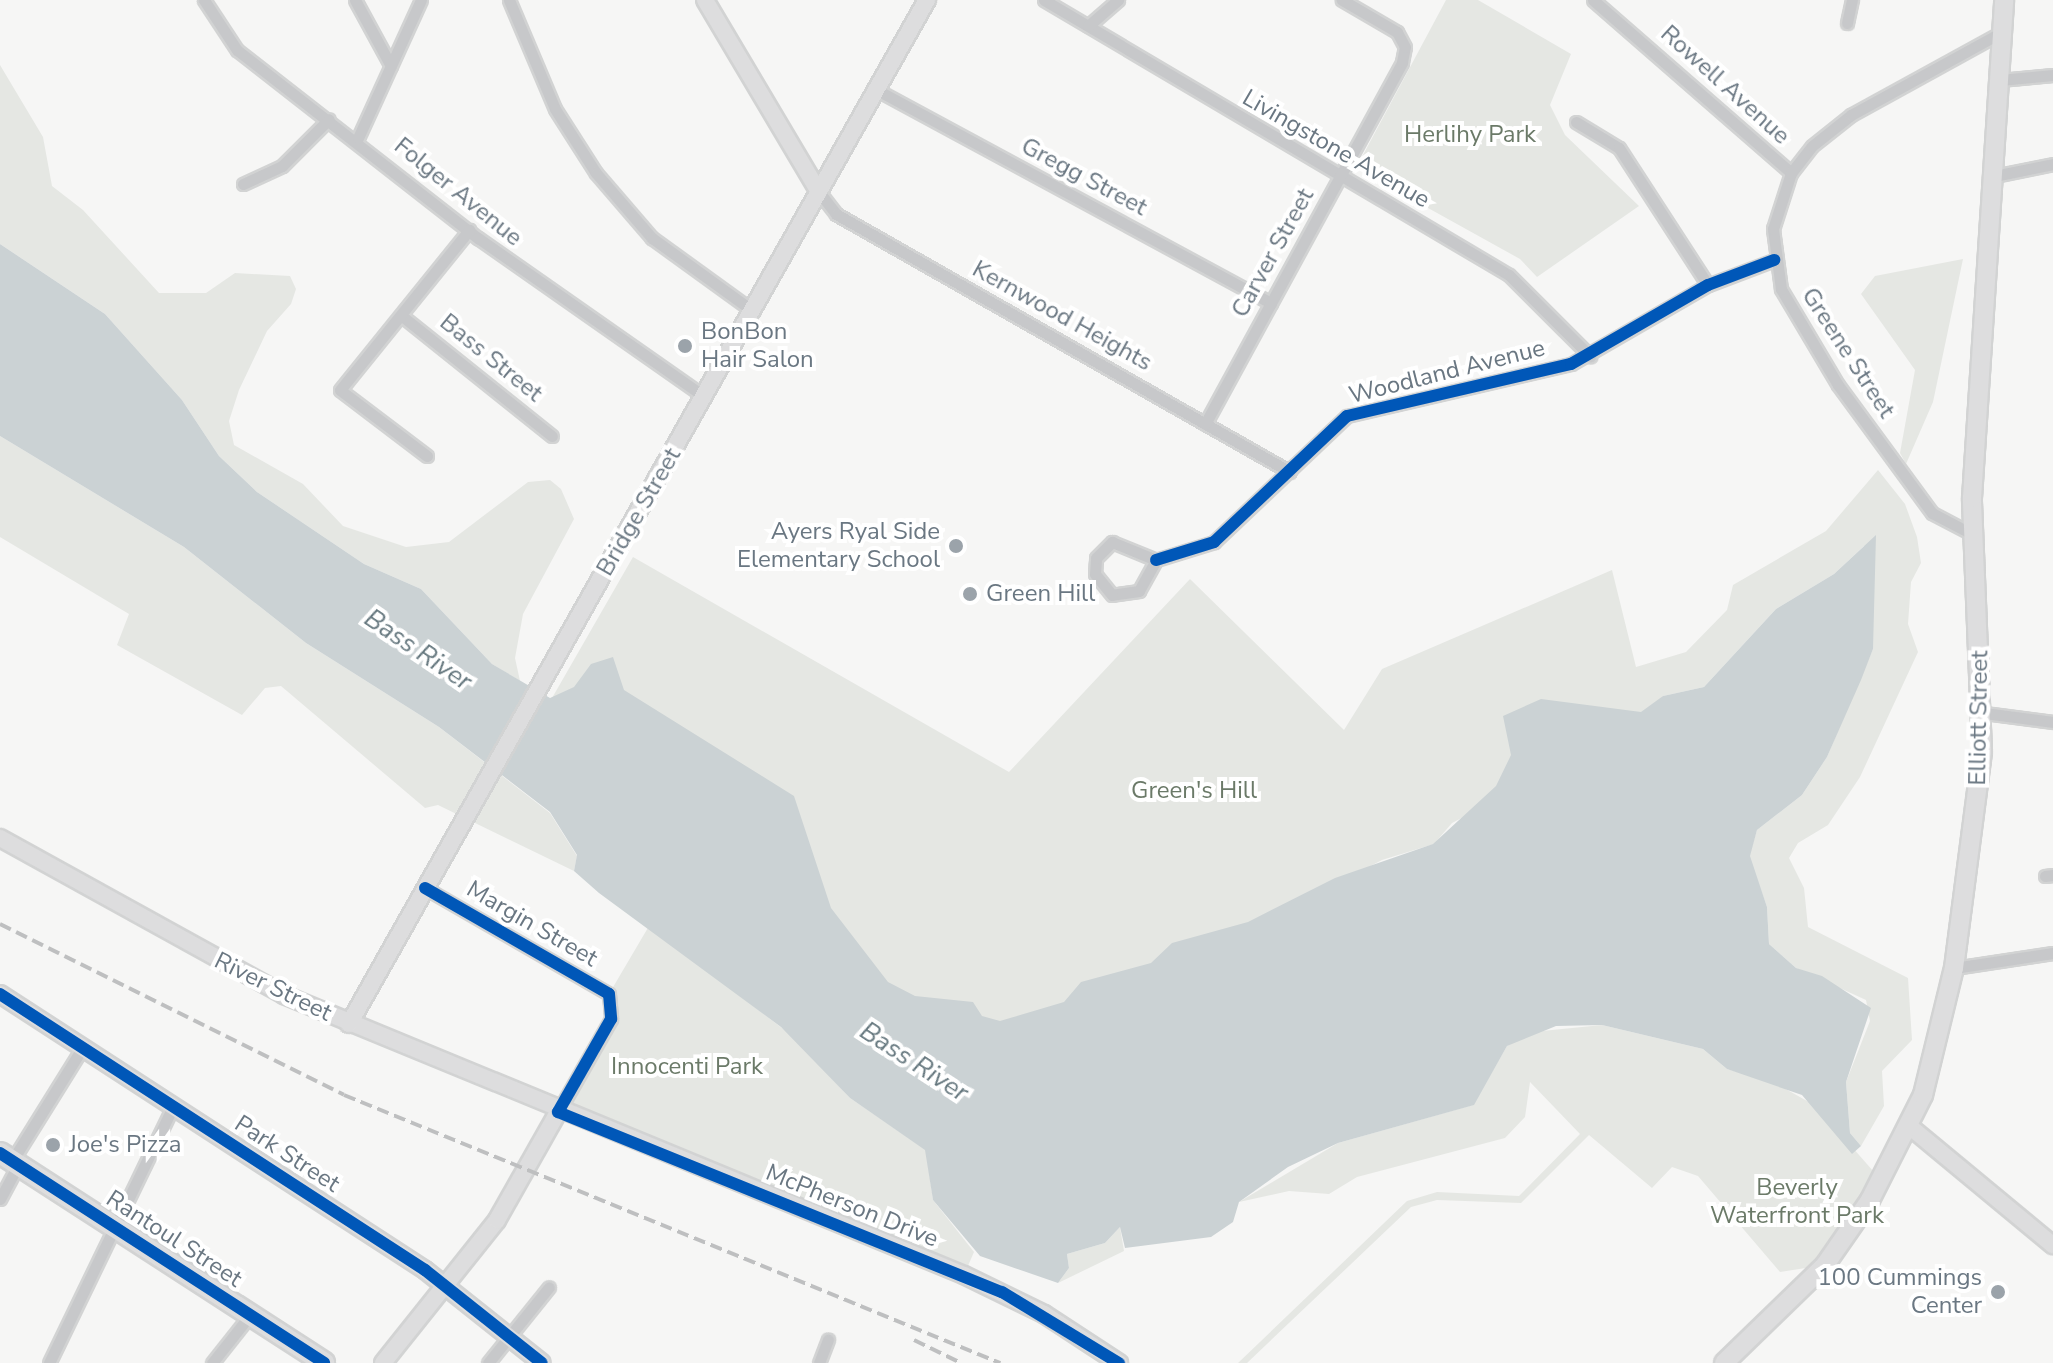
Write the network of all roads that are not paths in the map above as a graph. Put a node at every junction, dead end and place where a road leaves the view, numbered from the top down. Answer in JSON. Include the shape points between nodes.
{"nodes":[{"id":1,"x":204,"y":0,"type":"edge"},
{"id":2,"x":355,"y":0,"type":"edge"},
{"id":3,"x":421,"y":0,"type":"edge"},
{"id":4,"x":509,"y":0,"type":"edge"},
{"id":5,"x":705,"y":0,"type":"edge"},
{"id":6,"x":927,"y":0,"type":"edge"},
{"id":7,"x":1044,"y":0,"type":"edge"},
{"id":8,"x":1118,"y":0,"type":"edge"},
{"id":9,"x":1342,"y":0,"type":"edge"},
{"id":10,"x":1593,"y":0,"type":"edge"},
{"id":11,"x":1852,"y":0,"type":"edge"},
{"id":12,"x":2004,"y":0,"type":"edge"},
{"id":13,"x":1847,"y":23,"type":"dead end"},
{"id":14,"x":1088,"y":26,"type":"junction"},
{"id":15,"x":2002,"y":32,"type":"junction"},
{"id":16,"x":391,"y":66,"type":"junction"},
{"id":17,"x":2053,"y":75,"type":"edge"},
{"id":18,"x":2000,"y":80,"type":"junction"},
{"id":19,"x":877,"y":90,"type":"junction"},
{"id":20,"x":329,"y":119,"type":"junction"},
{"id":21,"x":1576,"y":122,"type":"dead end"},
{"id":22,"x":358,"y":138,"type":"junction"},
{"id":23,"x":2053,"y":164,"type":"edge"},
{"id":24,"x":1791,"y":173,"type":"junction"},
{"id":25,"x":1994,"y":176,"type":"junction"},
{"id":26,"x":1339,"y":177,"type":"junction"},
{"id":27,"x":243,"y":184,"type":"dead end"},
{"id":28,"x":819,"y":192,"type":"junction"},
{"id":29,"x":469,"y":230,"type":"junction"},
{"id":30,"x":1774,"y":260,"type":"junction"},
{"id":31,"x":1708,"y":285,"type":"junction"},
{"id":32,"x":1271,"y":303,"type":"junction"},
{"id":33,"x":753,"y":311,"type":"junction"},
{"id":34,"x":402,"y":316,"type":"junction"},
{"id":35,"x":1590,"y":356,"type":"junction"},
{"id":36,"x":705,"y":397,"type":"junction"},
{"id":37,"x":1205,"y":424,"type":"junction"},
{"id":38,"x":552,"y":436,"type":"dead end"},
{"id":39,"x":427,"y":456,"type":"dead end"},
{"id":40,"x":1290,"y":472,"type":"junction"},
{"id":41,"x":1972,"y":534,"type":"junction"},
{"id":42,"x":1156,"y":560,"type":"junction"},
{"id":43,"x":1984,"y":713,"type":"junction"},
{"id":44,"x":2053,"y":722,"type":"edge"},
{"id":45,"x":0,"y":838,"type":"edge"},
{"id":46,"x":425,"y":888,"type":"junction"},
{"id":47,"x":2053,"y":953,"type":"edge"},
{"id":48,"x":1954,"y":968,"type":"junction"},
{"id":49,"x":0,"y":994,"type":"edge"},
{"id":50,"x":349,"y":1024,"type":"junction"},
{"id":51,"x":83,"y":1047,"type":"junction"},
{"id":52,"x":173,"y":1107,"type":"junction"},
{"id":53,"x":558,"y":1112,"type":"junction"},
{"id":54,"x":1909,"y":1126,"type":"junction"},
{"id":55,"x":10,"y":1159,"type":"edge"},
{"id":56,"x":0,"y":1199,"type":"edge"},
{"id":57,"x":112,"y":1225,"type":"junction"},
{"id":58,"x":2053,"y":1245,"type":"edge"},
{"id":59,"x":445,"y":1285,"type":"junction"},
{"id":60,"x":549,"y":1287,"type":"dead end"},
{"id":61,"x":250,"y":1315,"type":"junction"},
{"id":62,"x":509,"y":1337,"type":"junction"},
{"id":63,"x":828,"y":1340,"type":"dead end"},
{"id":64,"x":49,"y":1363,"type":"edge"},
{"id":65,"x":212,"y":1363,"type":"edge"},
{"id":66,"x":324,"y":1363,"type":"edge"},
{"id":67,"x":383,"y":1363,"type":"edge"},
{"id":68,"x":488,"y":1363,"type":"edge"},
{"id":69,"x":542,"y":1363,"type":"edge"},
{"id":70,"x":819,"y":1363,"type":"edge"},
{"id":71,"x":1119,"y":1363,"type":"edge"},
{"id":72,"x":1724,"y":1363,"type":"edge"}],
"edges":[{"from":1,"to":20,"type":"street","name":"Folger Avenue","via":[[237,50]]},
{"from":2,"to":16,"type":"street"},
{"from":3,"to":16,"type":"street"},
{"from":4,"to":33,"type":"street","via":[[555,109],[596,173],[652,238]]},
{"from":5,"to":28,"type":"main road"},
{"from":6,"to":19,"type":"main road","name":"Bridge Street"},
{"from":7,"to":14,"type":"street","name":"Livingstone Avenue"},
{"from":8,"to":14,"type":"street"},
{"from":9,"to":26,"type":"street","name":"Carver Street","via":[[1397,32],[1405,47]]},
{"from":10,"to":24,"type":"street","name":"Rowell Avenue"},
{"from":11,"to":13,"type":"street"},
{"from":12,"to":15,"type":"main road","name":"Elliott Street"},
{"from":14,"to":26,"type":"street","name":"Livingstone Avenue"},
{"from":15,"to":18,"type":"main road","name":"Elliott Street"},
{"from":15,"to":24,"type":"street","name":"Greene Street","via":[[1851,115]]},
{"from":16,"to":22,"type":"street"},
{"from":17,"to":18,"type":"street"},
{"from":18,"to":25,"type":"main road","name":"Elliott Street"},
{"from":19,"to":28,"type":"main road","name":"Bridge Street"},
{"from":19,"to":32,"type":"street","name":"Gregg Street"},
{"from":20,"to":22,"type":"street","name":"Folger Avenue"},
{"from":20,"to":27,"type":"street","via":[[282,166]]},
{"from":21,"to":31,"type":"street","via":[[1619,148]]},
{"from":22,"to":29,"type":"street","name":"Folger Avenue"},
{"from":23,"to":25,"type":"street"},
{"from":24,"to":30,"type":"street","name":"Greene Street","via":[[1776,208]]},
{"from":25,"to":41,"type":"main road","name":"Elliott Street"},
{"from":26,"to":32,"type":"street","name":"Carver Street"},
{"from":26,"to":35,"type":"street","name":"Livingstone Avenue","via":[[1509,275]]},
{"from":28,"to":33,"type":"main road","name":"Bridge Street"},
{"from":28,"to":37,"type":"street","name":"Kernwood Heights","via":[[836,214]]},
{"from":29,"to":34,"type":"street"},
{"from":29,"to":36,"type":"street","name":"Folger Avenue"},
{"from":30,"to":31,"type":"street","name":"Woodland Avenue"},
{"from":30,"to":41,"type":"street","name":"Greene Street","via":[[1781,289],[1861,416],[1932,513]]},
{"from":31,"to":35,"type":"street","name":"Woodland Avenue"},
{"from":32,"to":37,"type":"street","name":"Carver Street"},
{"from":33,"to":36,"type":"main road","name":"Bridge Street"},
{"from":34,"to":38,"type":"street","name":"Bass Street"},
{"from":34,"to":39,"type":"street","via":[[340,390]]},
{"from":35,"to":40,"type":"street","name":"Woodland Avenue","via":[[1347,416]]},
{"from":36,"to":46,"type":"main road","name":"Bridge Street"},
{"from":37,"to":40,"type":"street","name":"Kernwood Heights"},
{"from":40,"to":42,"type":"street","name":"Woodland Avenue","via":[[1214,542]]},
{"from":41,"to":43,"type":"main road","name":"Elliott Street"},
{"from":42,"to":42,"type":"street","via":[[1129,595],[1108,593],[1095,574],[1096,558],[1112,542]]},
{"from":43,"to":44,"type":"street"},
{"from":43,"to":48,"type":"main road","name":"Elliott Street"},
{"from":45,"to":50,"type":"main road","name":"River Street","via":[[259,983]]},
{"from":46,"to":50,"type":"main road","name":"Bridge Street"},
{"from":46,"to":53,"type":"street","name":"Margin Street","via":[[614,1002]]},
{"from":47,"to":48,"type":"street"},
{"from":48,"to":54,"type":"main road","name":"Elliott Street","via":[[1935,1058]]},
{"from":49,"to":51,"type":"main road","name":"Park Street"},
{"from":50,"to":53,"type":"main road","name":"River Street"},
{"from":51,"to":52,"type":"main road","name":"Park Street"},
{"from":51,"to":55,"type":"street"},
{"from":52,"to":57,"type":"street"},
{"from":52,"to":59,"type":"main road","name":"Park Street"},
{"from":53,"to":59,"type":"main road","via":[[497,1220]]},
{"from":53,"to":71,"type":"main road","name":"McPherson Drive","via":[[993,1288]]},
{"from":54,"to":58,"type":"main road"},
{"from":54,"to":72,"type":"main road","name":"Elliott Street","via":[[1833,1254]]},
{"from":55,"to":56,"type":"street"},
{"from":55,"to":57,"type":"highway","name":"Rantoul Street"},
{"from":57,"to":61,"type":"highway","name":"Rantoul Street"},
{"from":57,"to":64,"type":"street"},
{"from":59,"to":62,"type":"main road","name":"Park Street"},
{"from":59,"to":67,"type":"main road"},
{"from":60,"to":62,"type":"street"},
{"from":61,"to":65,"type":"street"},
{"from":61,"to":66,"type":"highway","name":"Rantoul Street"},
{"from":62,"to":68,"type":"street"},
{"from":62,"to":69,"type":"main road","name":"Park Street"},
{"from":63,"to":70,"type":"street"}]}
